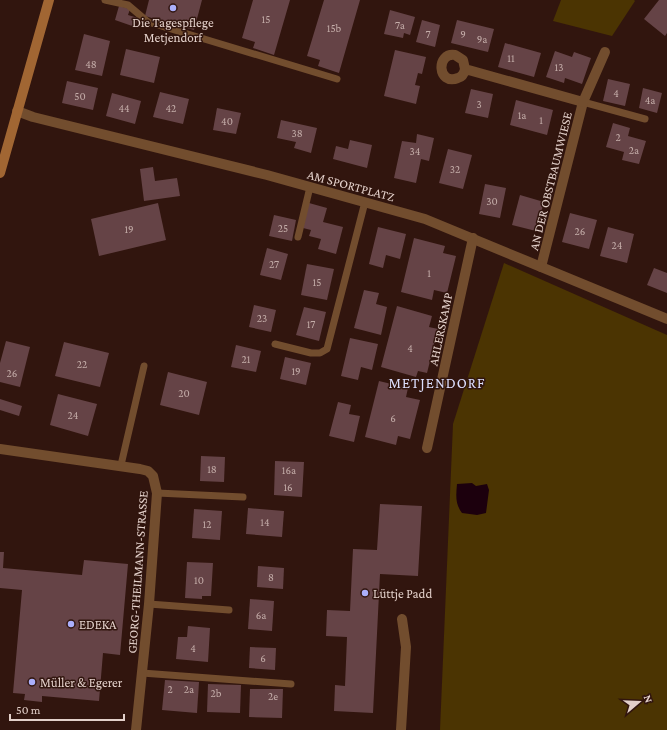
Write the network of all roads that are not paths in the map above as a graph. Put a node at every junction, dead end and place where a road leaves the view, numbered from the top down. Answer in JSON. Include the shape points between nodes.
{"nodes":[{"id":1,"x":49,"y":0,"type":"edge"},
{"id":2,"x":106,"y":0,"type":"edge"},
{"id":3,"x":605,"y":52,"type":"dead end"},
{"id":4,"x":465,"y":69,"type":"dead end"},
{"id":5,"x":337,"y":79,"type":"dead end"},
{"id":6,"x":583,"y":102,"type":"junction"},
{"id":7,"x":17,"y":111,"type":"junction"},
{"id":8,"x":645,"y":119,"type":"dead end"},
{"id":9,"x":0,"y":173,"type":"edge"},
{"id":10,"x":310,"y":187,"type":"junction"},
{"id":11,"x":365,"y":202,"type":"junction"},
{"id":12,"x":298,"y":237,"type":"dead end"},
{"id":13,"x":473,"y":238,"type":"junction"},
{"id":14,"x":541,"y":267,"type":"junction"},
{"id":15,"x":667,"y":318,"type":"edge"},
{"id":16,"x":275,"y":344,"type":"dead end"},
{"id":17,"x":144,"y":366,"type":"dead end"},
{"id":18,"x":427,"y":448,"type":"dead end"},
{"id":19,"x":0,"y":449,"type":"edge"},
{"id":20,"x":120,"y":465,"type":"junction"},
{"id":21,"x":157,"y":493,"type":"junction"},
{"id":22,"x":243,"y":497,"type":"dead end"},
{"id":23,"x":149,"y":604,"type":"junction"},
{"id":24,"x":229,"y":610,"type":"dead end"},
{"id":25,"x":402,"y":619,"type":"dead end"},
{"id":26,"x":142,"y":673,"type":"junction"},
{"id":27,"x":291,"y":684,"type":"dead end"},
{"id":28,"x":136,"y":730,"type":"edge"},
{"id":29,"x":400,"y":730,"type":"edge"}],
"edges":[{"from":1,"to":7,"type":"main road"},
{"from":2,"to":5,"type":"lane","via":[[128,5],[148,22]]},
{"from":3,"to":6,"type":"street","name":"AN DER OBSTBAUMWIESE"},
{"from":4,"to":6,"type":"street","name":"AN DER OBSTBAUMWIESE"},
{"from":6,"to":8,"type":"lane"},
{"from":6,"to":14,"type":"street","name":"AN DER OBSTBAUMWIESE"},
{"from":7,"to":9,"type":"main road"},
{"from":7,"to":10,"type":"street","name":"AM SPORTPLATZ"},
{"from":10,"to":11,"type":"street","name":"AM SPORTPLATZ"},
{"from":10,"to":12,"type":"lane"},
{"from":11,"to":13,"type":"street","name":"AM SPORTPLATZ","via":[[425,219]]},
{"from":11,"to":16,"type":"lane","via":[[327,349],[320,353],[311,353]]},
{"from":13,"to":14,"type":"street","name":"AM SPORTPLATZ"},
{"from":13,"to":18,"type":"street","name":"AHLERSKAMP"},
{"from":14,"to":15,"type":"street","name":"AM SPORTPLATZ"},
{"from":17,"to":20,"type":"lane"},
{"from":19,"to":20,"type":"street","name":"GEORG-THEILMANN-STRASSE"},
{"from":20,"to":21,"type":"street","name":"GEORG-THEILMANN-STRASSE","via":[[148,471],[153,476]]},
{"from":21,"to":22,"type":"lane"},
{"from":21,"to":23,"type":"street","name":"GEORG-THEILMANN-STRASSE"},
{"from":23,"to":24,"type":"lane"},
{"from":23,"to":26,"type":"street","name":"GEORG-THEILMANN-STRASSE"},
{"from":25,"to":29,"type":"street","via":[[406,647]]},
{"from":26,"to":27,"type":"lane"},
{"from":26,"to":28,"type":"street","name":"GEORG-THEILMANN-STRASSE"}]}
